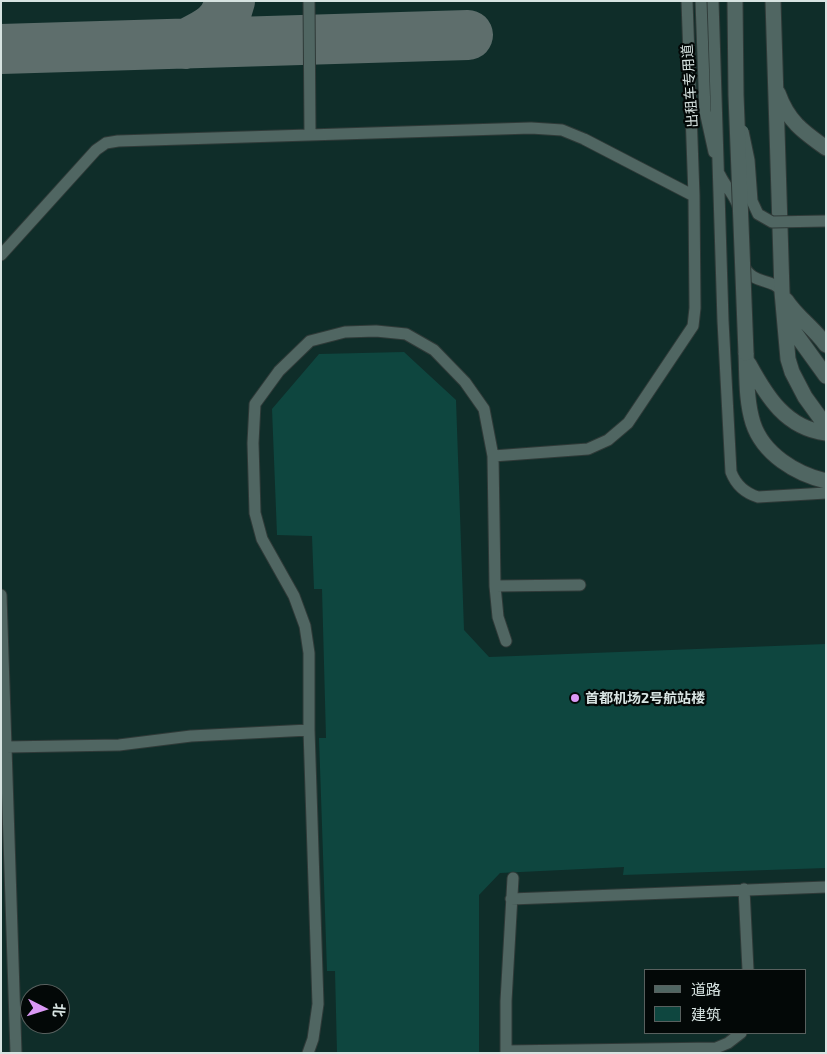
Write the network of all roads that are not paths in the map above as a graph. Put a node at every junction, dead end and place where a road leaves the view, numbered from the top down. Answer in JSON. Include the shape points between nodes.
{"nodes":[{"id":1,"x":308,"y":1,"type":"edge"},
{"id":2,"x":687,"y":1,"type":"edge"},
{"id":3,"x":701,"y":1,"type":"edge"},
{"id":4,"x":713,"y":1,"type":"edge"},
{"id":5,"x":735,"y":1,"type":"edge"},
{"id":6,"x":773,"y":1,"type":"edge"},
{"id":7,"x":777,"y":1,"type":"edge"},
{"id":8,"x":774,"y":32,"type":"junction"},
{"id":9,"x":775,"y":82,"type":"junction"},
{"id":10,"x":736,"y":95,"type":"junction"},
{"id":11,"x":310,"y":134,"type":"junction"},
{"id":12,"x":826,"y":148,"type":"edge"},
{"id":13,"x":718,"y":168,"type":"junction"},
{"id":14,"x":694,"y":196,"type":"junction"},
{"id":15,"x":826,"y":221,"type":"edge"},
{"id":16,"x":1,"y":255,"type":"edge"},
{"id":17,"x":782,"y":292,"type":"junction"},
{"id":18,"x":826,"y":345,"type":"edge"},
{"id":19,"x":746,"y":353,"type":"junction"},
{"id":20,"x":826,"y":376,"type":"edge"},
{"id":21,"x":826,"y":426,"type":"edge"},
{"id":22,"x":826,"y":433,"type":"edge"},
{"id":23,"x":493,"y":456,"type":"junction"},
{"id":24,"x":826,"y":481,"type":"edge"},
{"id":25,"x":826,"y":493,"type":"edge"},
{"id":26,"x":580,"y":585,"type":"dead end"},
{"id":27,"x":495,"y":586,"type":"junction"},
{"id":28,"x":1,"y":595,"type":"edge"},
{"id":29,"x":506,"y":641,"type":"dead end"},
{"id":30,"x":309,"y":730,"type":"junction"},
{"id":31,"x":4,"y":746,"type":"edge"},
{"id":32,"x":513,"y":878,"type":"dead end"},
{"id":33,"x":826,"y":887,"type":"edge"},
{"id":34,"x":744,"y":889,"type":"junction"},
{"id":35,"x":511,"y":898,"type":"junction"},
{"id":36,"x":748,"y":969,"type":"edge"},
{"id":37,"x":740,"y":1034,"type":"edge"},
{"id":38,"x":506,"y":1052,"type":"edge"},
{"id":39,"x":16,"y":1053,"type":"edge"},
{"id":40,"x":308,"y":1053,"type":"edge"}],
"edges":[{"from":1,"to":11,"type":"lane"},
{"from":2,"to":14,"type":"lane"},
{"from":3,"to":13,"type":"lane","name":"出租车专用道","via":[[705,112]]},
{"from":4,"to":13,"type":"lane"},
{"from":5,"to":10,"type":"street","bridge":true},
{"from":6,"to":8,"type":"street"},
{"from":7,"to":8,"type":"street"},
{"from":8,"to":9,"type":"street"},
{"from":9,"to":12,"type":"street","via":[[782,104],[792,120]]},
{"from":9,"to":17,"type":"street"},
{"from":10,"to":15,"type":"lane","bridge":true,"via":[[749,160],[754,207],[758,214],[772,222]]},
{"from":10,"to":19,"type":"street","bridge":true},
{"from":11,"to":14,"type":"lane","via":[[562,130]]},
{"from":11,"to":16,"type":"lane","via":[[106,143],[96,150]]},
{"from":13,"to":17,"type":"lane","via":[[724,184],[735,196],[745,268],[752,276],[777,286]]},
{"from":13,"to":25,"type":"lane","via":[[731,472],[740,487],[758,497]]},
{"from":14,"to":23,"type":"lane","via":[[696,308],[693,326],[628,423],[608,440],[588,449]]},
{"from":17,"to":18,"type":"street","via":[[796,313]]},
{"from":17,"to":20,"type":"street","via":[[792,328]]},
{"from":17,"to":21,"type":"street","via":[[792,372]]},
{"from":19,"to":22,"type":"street","via":[[757,379],[782,414],[803,427]]},
{"from":19,"to":24,"type":"street","via":[[750,408],[759,436],[783,462],[803,474]]},
{"from":23,"to":27,"type":"lane"},
{"from":23,"to":30,"type":"lane","via":[[484,409],[465,382],[434,350],[406,334],[345,332],[310,341],[279,371],[255,404],[256,513],[262,539],[294,596],[305,626],[309,653]]},
{"from":26,"to":27,"type":"lane"},
{"from":27,"to":29,"type":"lane","via":[[498,618]]},
{"from":28,"to":31,"type":"lane"},
{"from":30,"to":31,"type":"lane","via":[[191,736],[119,745]]},
{"from":30,"to":40,"type":"lane","via":[[318,1004]]},
{"from":31,"to":39,"type":"lane"},
{"from":32,"to":35,"type":"lane"},
{"from":33,"to":34,"type":"lane"},
{"from":34,"to":35,"type":"lane"},
{"from":34,"to":36,"type":"lane"},
{"from":35,"to":38,"type":"lane"},
{"from":37,"to":38,"type":"lane","via":[[716,1048]]}]}
